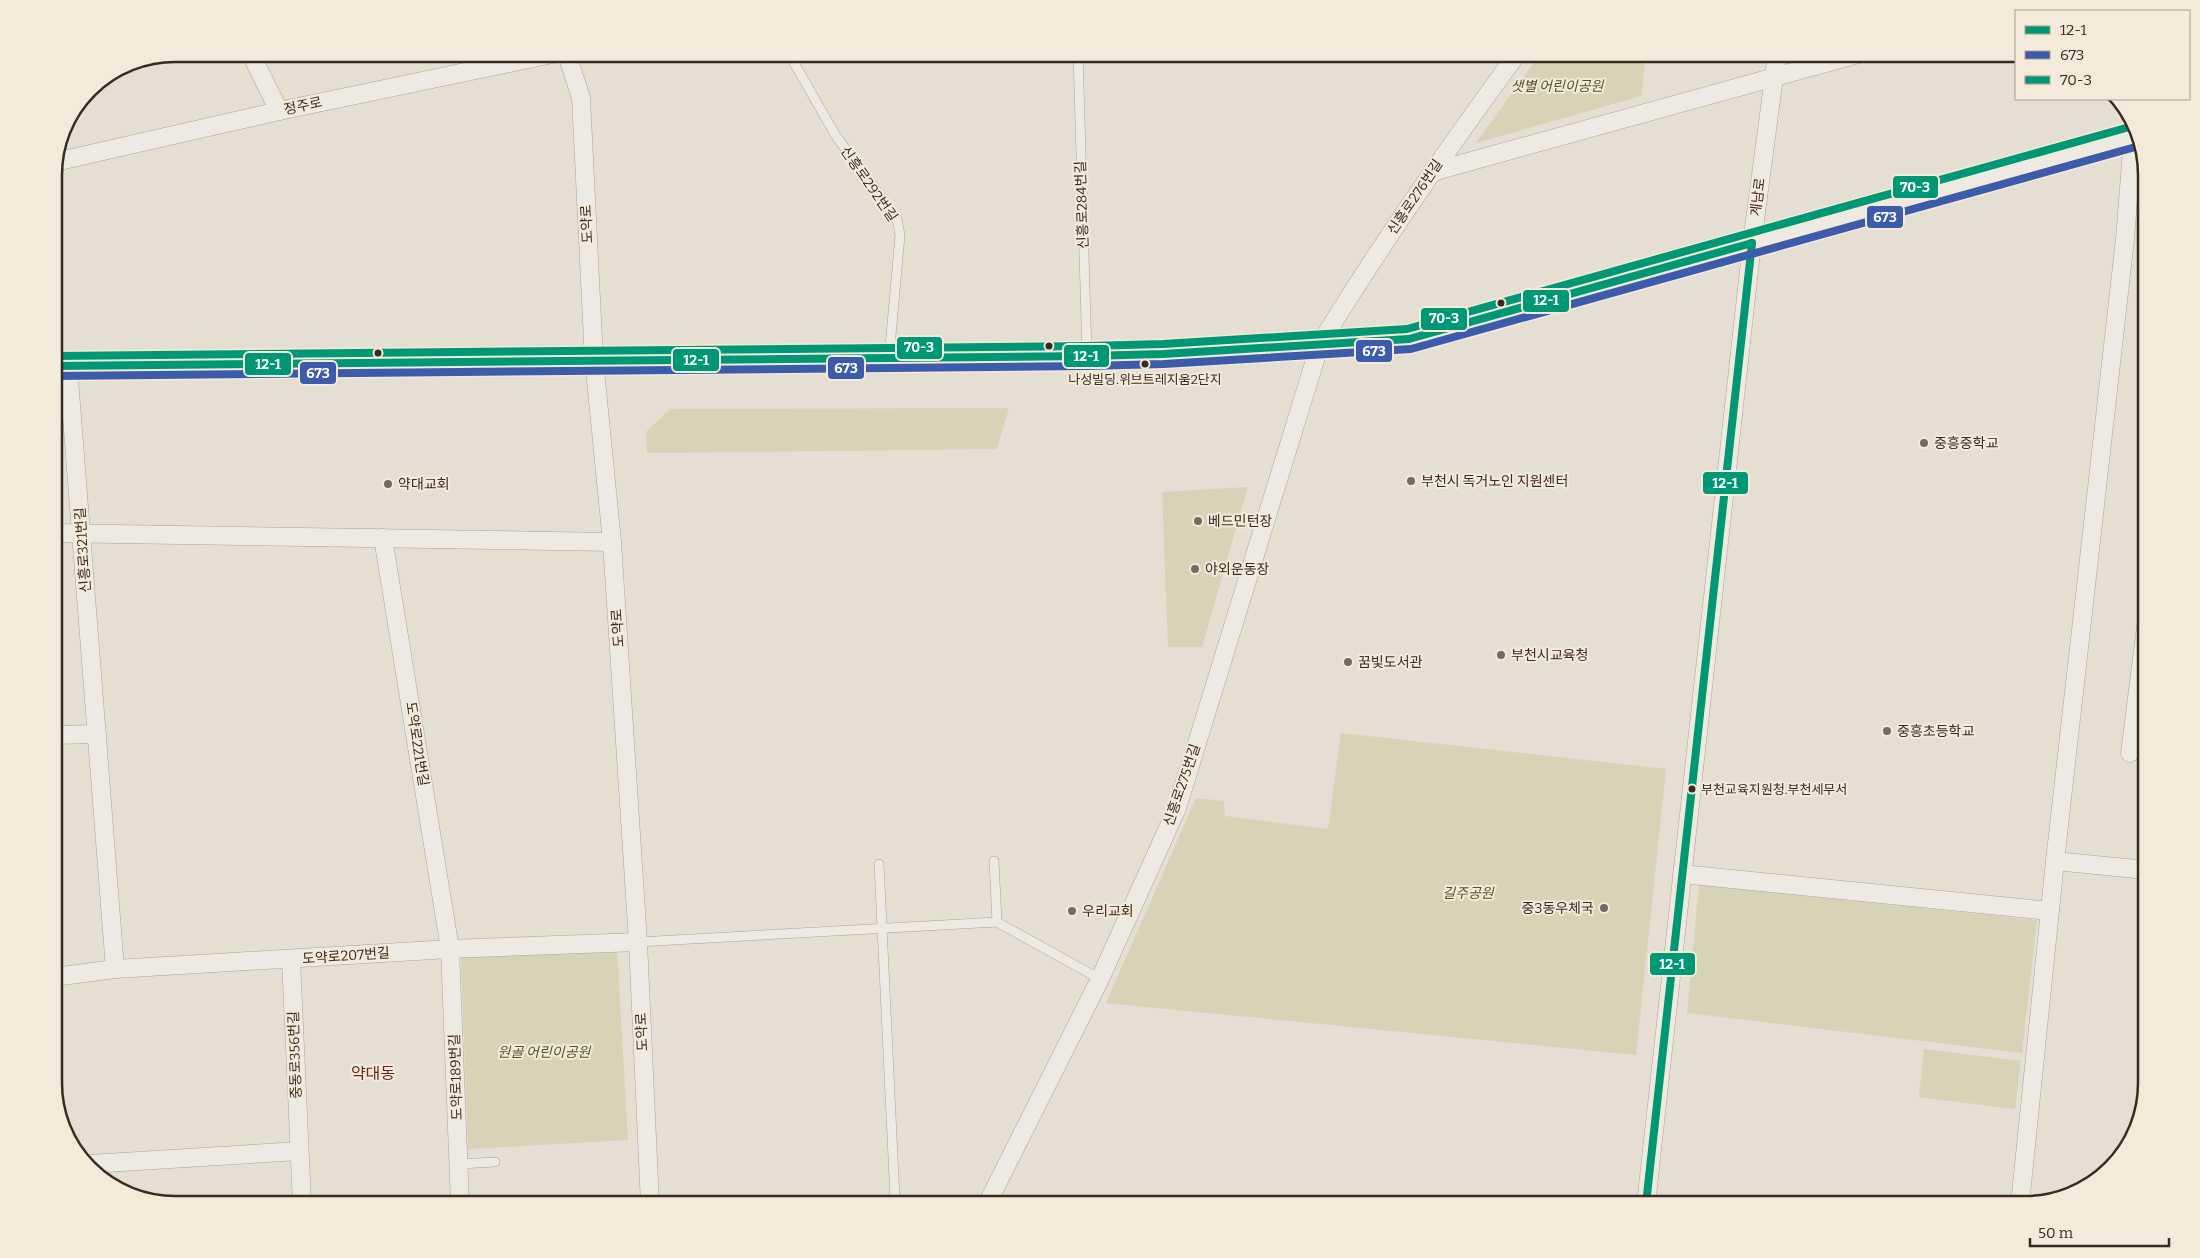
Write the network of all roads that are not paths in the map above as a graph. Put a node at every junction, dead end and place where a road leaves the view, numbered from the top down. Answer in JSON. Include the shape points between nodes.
{"nodes":[{"id":1,"x":255,"y":62,"type":"edge"},
{"id":2,"x":514,"y":62,"type":"edge"},
{"id":3,"x":570,"y":62,"type":"edge"},
{"id":4,"x":794,"y":62,"type":"edge"},
{"id":5,"x":1078,"y":62,"type":"edge"},
{"id":6,"x":1511,"y":62,"type":"edge"},
{"id":7,"x":1776,"y":62,"type":"edge"},
{"id":8,"x":1827,"y":62,"type":"edge"},
{"id":9,"x":1774,"y":76,"type":"junction"},
{"id":10,"x":279,"y":111,"type":"junction"},
{"id":11,"x":2131,"y":138,"type":"edge"},
{"id":12,"x":2134,"y":146,"type":"edge"},
{"id":13,"x":63,"y":160,"type":"edge"},
{"id":14,"x":1432,"y":172,"type":"junction"},
{"id":15,"x":1752,"y":243,"type":"junction"},
{"id":16,"x":1320,"y":344,"type":"junction"},
{"id":17,"x":1087,"y":356,"type":"junction"},
{"id":18,"x":889,"y":358,"type":"junction"},
{"id":19,"x":594,"y":360,"type":"junction"},
{"id":20,"x":63,"y":366,"type":"edge"},
{"id":21,"x":63,"y":382,"type":"edge"},
{"id":22,"x":63,"y":533,"type":"edge"},
{"id":23,"x":82,"y":533,"type":"junction"},
{"id":24,"x":383,"y":538,"type":"junction"},
{"id":25,"x":612,"y":542,"type":"junction"},
{"id":26,"x":2138,"y":692,"type":"edge"},
{"id":27,"x":97,"y":734,"type":"junction"},
{"id":28,"x":63,"y":735,"type":"edge"},
{"id":29,"x":2130,"y":752,"type":"dead end"},
{"id":30,"x":994,"y":861,"type":"dead end"},
{"id":31,"x":2056,"y":861,"type":"junction"},
{"id":32,"x":879,"y":864,"type":"dead end"},
{"id":33,"x":2138,"y":869,"type":"edge"},
{"id":34,"x":1682,"y":874,"type":"junction"},
{"id":35,"x":2050,"y":911,"type":"junction"},
{"id":36,"x":997,"y":922,"type":"junction"},
{"id":37,"x":882,"y":928,"type":"junction"},
{"id":38,"x":638,"y":942,"type":"junction"},
{"id":39,"x":450,"y":949,"type":"junction"},
{"id":40,"x":291,"y":959,"type":"junction"},
{"id":41,"x":115,"y":970,"type":"junction"},
{"id":42,"x":63,"y":976,"type":"edge"},
{"id":43,"x":1100,"y":979,"type":"junction"},
{"id":44,"x":299,"y":1150,"type":"junction"},
{"id":45,"x":495,"y":1162,"type":"dead end"},
{"id":46,"x":98,"y":1164,"type":"edge"},
{"id":47,"x":459,"y":1164,"type":"junction"},
{"id":48,"x":302,"y":1196,"type":"edge"},
{"id":49,"x":460,"y":1196,"type":"edge"},
{"id":50,"x":650,"y":1196,"type":"edge"},
{"id":51,"x":895,"y":1196,"type":"edge"},
{"id":52,"x":991,"y":1196,"type":"edge"},
{"id":53,"x":1647,"y":1196,"type":"edge"},
{"id":54,"x":2021,"y":1196,"type":"edge"}],
"edges":[{"from":1,"to":10,"type":"street"},
{"from":2,"to":10,"type":"street","name":"정주로"},
{"from":3,"to":19,"type":"street","name":"도약로","via":[[581,98]]},
{"from":4,"to":18,"type":"lane","name":"신흥로292번길","via":[[836,136],[897,219],[900,235]]},
{"from":5,"to":17,"type":"lane","name":"신흥로284번길"},
{"from":6,"to":14,"type":"street","name":"신흥로276번길"},
{"from":7,"to":9,"type":"street","name":"계남로"},
{"from":8,"to":9,"type":"street"},
{"from":9,"to":14,"type":"street"},
{"from":9,"to":15,"type":"street","name":"계남로"},
{"from":10,"to":13,"type":"street","name":"정주로"},
{"from":11,"to":15,"type":"street"},
{"from":12,"to":31,"type":"street"},
{"from":14,"to":16,"type":"street","name":"신흥로276번길","via":[[1356,284]]},
{"from":15,"to":16,"type":"street","via":[[1409,339]]},
{"from":15,"to":34,"type":"street","name":"계남로"},
{"from":16,"to":17,"type":"street"},
{"from":16,"to":43,"type":"street","name":"신흥로275번길","via":[[1177,808]]},
{"from":17,"to":18,"type":"street"},
{"from":18,"to":19,"type":"street"},
{"from":19,"to":20,"type":"street"},
{"from":19,"to":25,"type":"street","name":"도약로"},
{"from":21,"to":23,"type":"street","name":"신흥로321번길"},
{"from":22,"to":23,"type":"street"},
{"from":23,"to":24,"type":"street"},
{"from":23,"to":27,"type":"street","name":"신흥로321번길"},
{"from":24,"to":25,"type":"street"},
{"from":24,"to":39,"type":"street","name":"도약로221번길"},
{"from":25,"to":38,"type":"street","name":"도약로"},
{"from":26,"to":29,"type":"street"},
{"from":27,"to":28,"type":"street"},
{"from":27,"to":41,"type":"street","name":"신흥로321번길"},
{"from":30,"to":36,"type":"lane"},
{"from":31,"to":33,"type":"street"},
{"from":31,"to":35,"type":"street"},
{"from":32,"to":37,"type":"lane"},
{"from":34,"to":35,"type":"street"},
{"from":34,"to":53,"type":"street","name":"계남로"},
{"from":35,"to":54,"type":"street"},
{"from":36,"to":37,"type":"lane"},
{"from":36,"to":43,"type":"lane"},
{"from":37,"to":38,"type":"lane"},
{"from":37,"to":51,"type":"lane"},
{"from":38,"to":39,"type":"street","name":"도약로207번길"},
{"from":38,"to":50,"type":"street","name":"도약로"},
{"from":39,"to":40,"type":"street","name":"도약로207번길"},
{"from":39,"to":47,"type":"street","name":"도약로189번길"},
{"from":40,"to":41,"type":"street","name":"도약로207번길"},
{"from":40,"to":44,"type":"street","name":"중동로356번길"},
{"from":41,"to":42,"type":"street","name":"도약로207번길"},
{"from":43,"to":52,"type":"street","name":"신흥로275번길"},
{"from":44,"to":46,"type":"street"},
{"from":44,"to":48,"type":"street","name":"중동로356번길"},
{"from":45,"to":47,"type":"lane"},
{"from":47,"to":49,"type":"street","name":"도약로189번길"}]}
